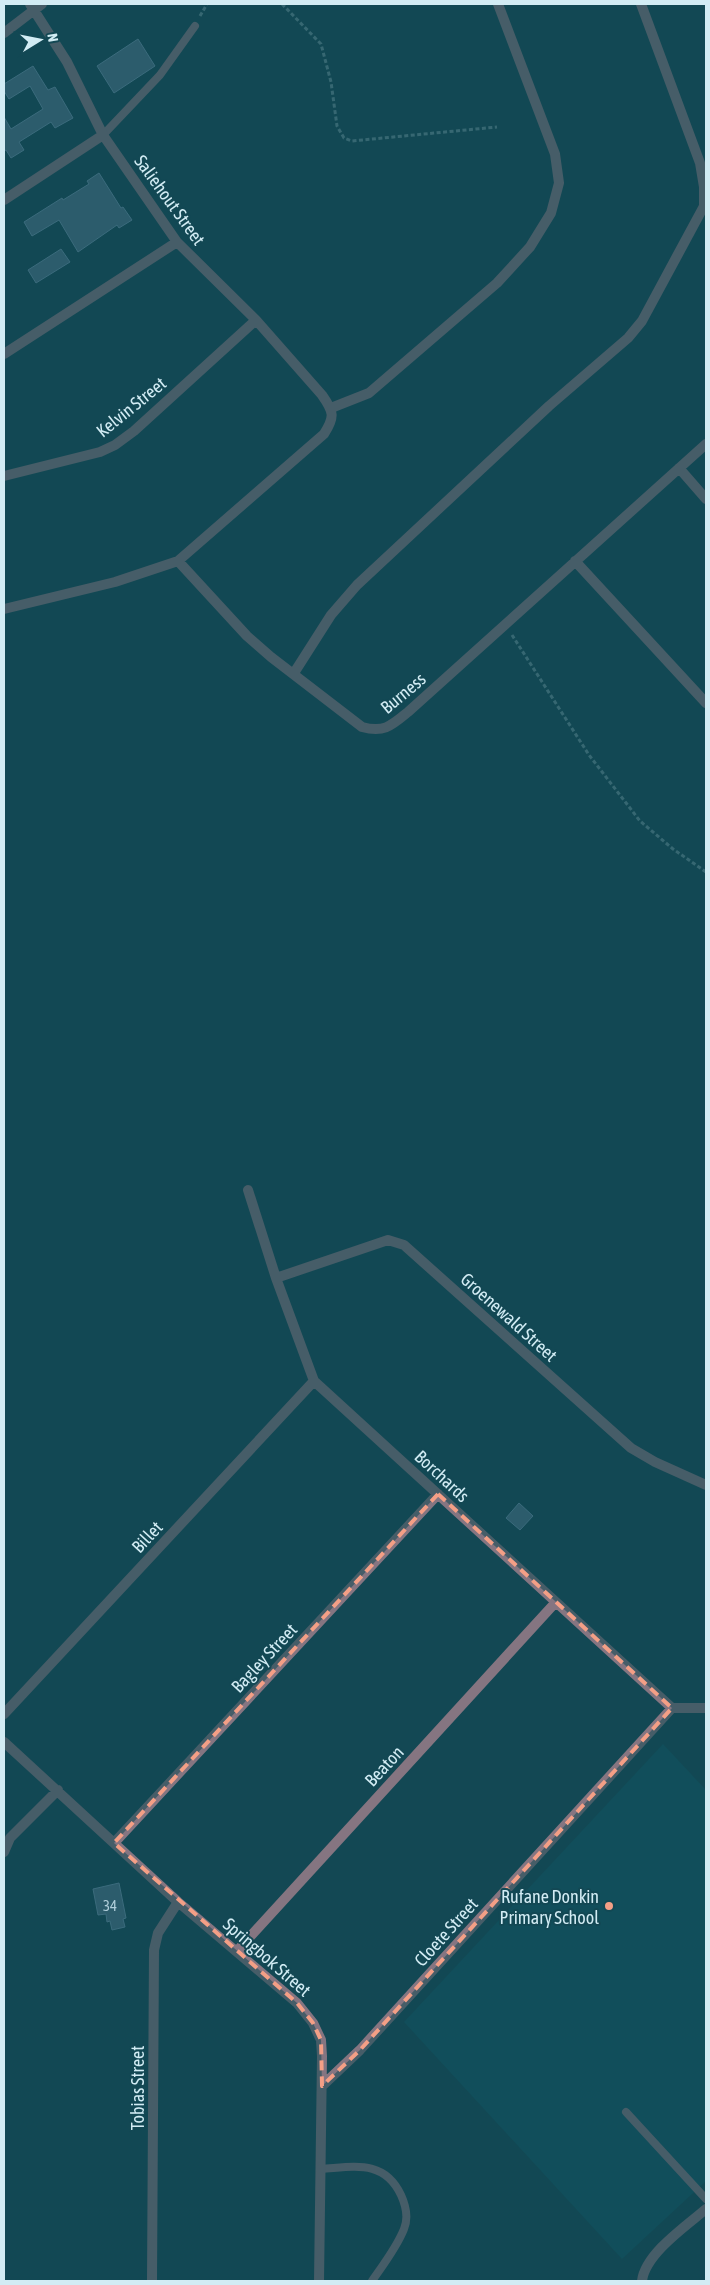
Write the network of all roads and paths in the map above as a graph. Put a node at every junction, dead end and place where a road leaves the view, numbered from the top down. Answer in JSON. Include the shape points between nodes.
{"nodes":[{"id":1,"x":282,"y":4,"type":"edge"},
{"id":2,"x":498,"y":4,"type":"edge"},
{"id":3,"x":641,"y":4,"type":"edge"},
{"id":4,"x":35,"y":6,"type":"edge"},
{"id":5,"x":195,"y":26,"type":"dead end"},
{"id":6,"x":4,"y":34,"type":"edge"},
{"id":7,"x":497,"y":127,"type":"dead end"},
{"id":8,"x":103,"y":135,"type":"junction"},
{"id":9,"x":4,"y":200,"type":"edge"},
{"id":10,"x":177,"y":242,"type":"junction"},
{"id":11,"x":256,"y":320,"type":"junction"},
{"id":12,"x":4,"y":354,"type":"edge"},
{"id":13,"x":332,"y":412,"type":"junction"},
{"id":14,"x":706,"y":444,"type":"edge"},
{"id":15,"x":679,"y":468,"type":"junction"},
{"id":16,"x":4,"y":476,"type":"edge"},
{"id":17,"x":706,"y":499,"type":"edge"},
{"id":18,"x":178,"y":561,"type":"junction"},
{"id":19,"x":575,"y":561,"type":"junction"},
{"id":20,"x":4,"y":609,"type":"edge"},
{"id":21,"x":506,"y":625,"type":"junction"},
{"id":22,"x":294,"y":673,"type":"junction"},
{"id":23,"x":706,"y":703,"type":"edge"},
{"id":24,"x":706,"y":872,"type":"edge"},
{"id":25,"x":248,"y":1190,"type":"dead end"},
{"id":26,"x":276,"y":1278,"type":"junction"},
{"id":27,"x":314,"y":1381,"type":"junction"},
{"id":28,"x":706,"y":1485,"type":"edge"},
{"id":29,"x":438,"y":1494,"type":"junction"},
{"id":30,"x":555,"y":1603,"type":"junction"},
{"id":31,"x":672,"y":1708,"type":"junction"},
{"id":32,"x":706,"y":1708,"type":"edge"},
{"id":33,"x":4,"y":1714,"type":"edge"},
{"id":34,"x":4,"y":1742,"type":"edge"},
{"id":35,"x":58,"y":1790,"type":"junction"},
{"id":36,"x":114,"y":1843,"type":"junction"},
{"id":37,"x":4,"y":1852,"type":"edge"},
{"id":38,"x":178,"y":1902,"type":"junction"},
{"id":39,"x":237,"y":1950,"type":"junction"},
{"id":40,"x":322,"y":2086,"type":"junction"},
{"id":41,"x":626,"y":2112,"type":"dead end"},
{"id":42,"x":321,"y":2168,"type":"junction"},
{"id":43,"x":706,"y":2198,"type":"edge"},
{"id":44,"x":706,"y":2209,"type":"edge"},
{"id":45,"x":152,"y":2281,"type":"edge"},
{"id":46,"x":319,"y":2281,"type":"edge"},
{"id":47,"x":372,"y":2281,"type":"edge"},
{"id":48,"x":642,"y":2281,"type":"edge"}],
"edges":[{"from":1,"to":7,"type":"path","via":[[321,44],[331,82],[337,126],[344,138],[352,141]]},
{"from":2,"to":13,"type":"street","via":[[555,154],[559,183],[551,214],[530,247],[497,283],[369,393]]},
{"from":3,"to":22,"type":"street","via":[[700,163],[704,206],[642,321],[628,338],[542,413],[357,585],[331,615]]},
{"from":4,"to":6,"type":"street","name":"Saliehout Street"},
{"from":4,"to":8,"type":"street","name":"Saliehout Street"},
{"from":5,"to":8,"type":"lane","via":[[160,75]]},
{"from":8,"to":9,"type":"street"},
{"from":8,"to":10,"type":"street","name":"Saliehout Street"},
{"from":10,"to":11,"type":"street","name":"Saliehout Street"},
{"from":10,"to":12,"type":"street"},
{"from":11,"to":13,"type":"street","name":"Saliehout Street","via":[[322,395]]},
{"from":11,"to":16,"type":"street","name":"Kelvin Street","via":[[115,445],[100,452]]},
{"from":13,"to":18,"type":"street","via":[[331,423],[324,434]]},
{"from":14,"to":15,"type":"street","name":"Burness"},
{"from":15,"to":17,"type":"street"},
{"from":15,"to":19,"type":"street","name":"Burness"},
{"from":18,"to":20,"type":"street","via":[[115,582]]},
{"from":18,"to":22,"type":"street","name":"Burness","via":[[247,636]]},
{"from":19,"to":21,"type":"street","name":"Burness"},
{"from":19,"to":23,"type":"street"},
{"from":21,"to":22,"type":"street","name":"Burness","via":[[394,724],[383,730],[362,727]]},
{"from":21,"to":24,"type":"path","via":[[589,755],[640,821]]},
{"from":25,"to":26,"type":"street","name":"Borchards"},
{"from":26,"to":27,"type":"street","name":"Borchards"},
{"from":26,"to":28,"type":"street","name":"Groenewald Street","via":[[388,1240],[404,1245],[631,1448]]},
{"from":27,"to":29,"type":"street","name":"Borchards"},
{"from":27,"to":33,"type":"street","name":"Billet"},
{"from":29,"to":30,"type":"street","name":"Borchards"},
{"from":29,"to":36,"type":"street","name":"Bagley Street"},
{"from":30,"to":31,"type":"street","name":"Borchards"},
{"from":30,"to":39,"type":"street","name":"Beaton"},
{"from":31,"to":32,"type":"street"},
{"from":31,"to":40,"type":"street","name":"Cloete Street","via":[[360,2050]]},
{"from":34,"to":35,"type":"street","name":"Springbok Street"},
{"from":35,"to":36,"type":"street","name":"Springbok Street"},
{"from":35,"to":37,"type":"street","via":[[10,1838]]},
{"from":36,"to":38,"type":"street","name":"Springbok Street"},
{"from":38,"to":39,"type":"street","name":"Springbok Street"},
{"from":38,"to":45,"type":"street","name":"Tobias Street","via":[[158,1933],[154,1950]]},
{"from":39,"to":40,"type":"street","name":"Springbok Street","via":[[313,2022],[321,2040]]},
{"from":40,"to":42,"type":"street","name":"Springbok Street"},
{"from":41,"to":43,"type":"lane"},
{"from":42,"to":46,"type":"street","name":"Springbok Street"},
{"from":42,"to":47,"type":"lane","via":[[365,2166],[384,2173],[397,2185],[407,2215],[404,2228]]},
{"from":44,"to":48,"type":"street","via":[[652,2257],[644,2269]]}]}
